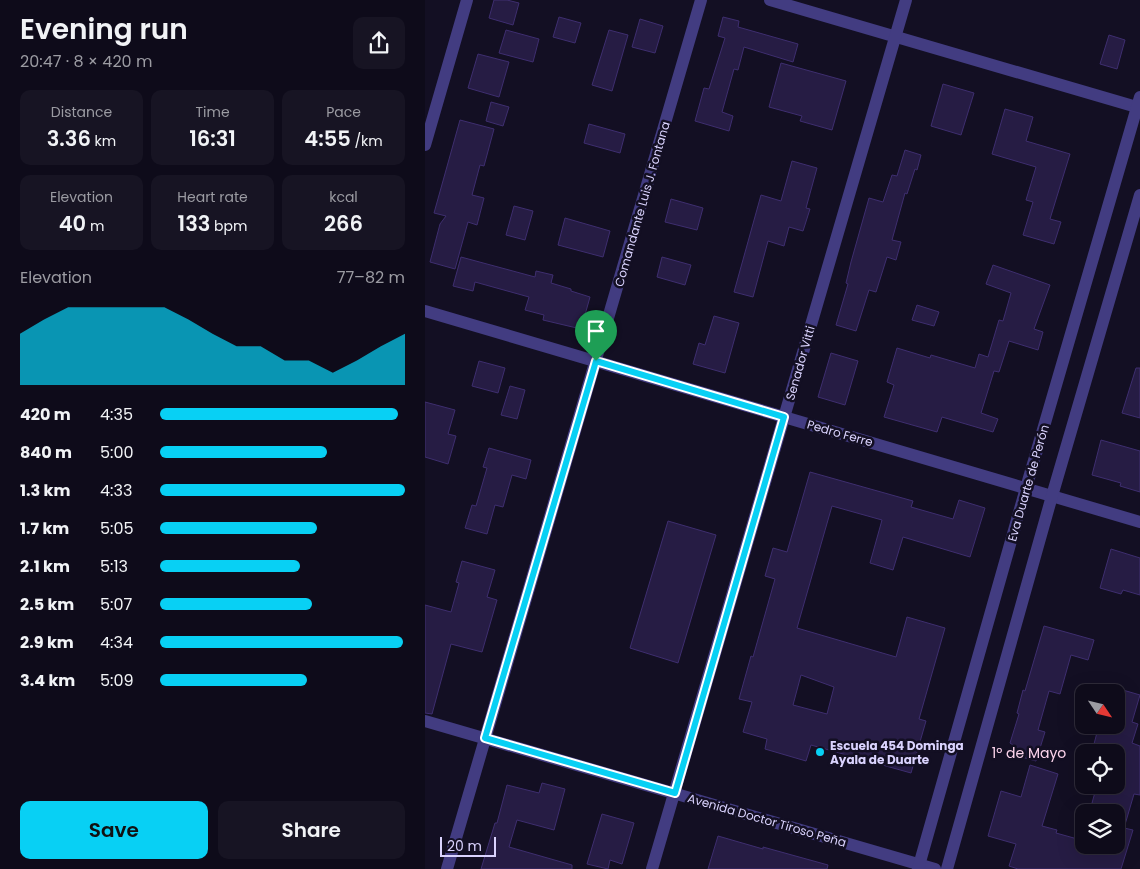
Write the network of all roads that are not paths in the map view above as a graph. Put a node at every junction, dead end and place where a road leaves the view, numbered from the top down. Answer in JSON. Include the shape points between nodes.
{"nodes":[{"id":1,"x":467,"y":0,"type":"edge"},
{"id":2,"x":701,"y":0,"type":"edge"},
{"id":3,"x":770,"y":0,"type":"edge"},
{"id":4,"x":906,"y":0,"type":"edge"},
{"id":5,"x":895,"y":36,"type":"junction"},
{"id":6,"x":1139,"y":104,"type":"edge"},
{"id":7,"x":425,"y":145,"type":"edge"},
{"id":8,"x":1140,"y":195,"type":"edge"},
{"id":9,"x":425,"y":311,"type":"edge"},
{"id":10,"x":596,"y":361,"type":"junction"},
{"id":11,"x":784,"y":417,"type":"junction"},
{"id":12,"x":1026,"y":488,"type":"junction"},
{"id":13,"x":1052,"y":496,"type":"junction"},
{"id":14,"x":1140,"y":522,"type":"edge"},
{"id":15,"x":425,"y":721,"type":"edge"},
{"id":16,"x":485,"y":738,"type":"junction"},
{"id":17,"x":675,"y":793,"type":"junction"},
{"id":18,"x":919,"y":867,"type":"edge"},
{"id":19,"x":447,"y":869,"type":"edge"},
{"id":20,"x":652,"y":869,"type":"edge"},
{"id":21,"x":935,"y":869,"type":"edge"},
{"id":22,"x":947,"y":869,"type":"edge"}],
"edges":[{"from":1,"to":7,"type":"street"},
{"from":2,"to":10,"type":"street","name":"Comandante Luis J. Fontana"},
{"from":3,"to":5,"type":"street"},
{"from":4,"to":5,"type":"street","name":"Senador Vitti"},
{"from":5,"to":6,"type":"street"},
{"from":5,"to":11,"type":"street","name":"Senador Vitti"},
{"from":6,"to":12,"type":"street","name":"Eva Duarte de Perón"},
{"from":8,"to":13,"type":"street"},
{"from":9,"to":10,"type":"street","name":"Pedro Ferre"},
{"from":10,"to":11,"type":"street","name":"Pedro Ferre"},
{"from":10,"to":16,"type":"street","name":"Comandante Luis J. Fontana"},
{"from":11,"to":12,"type":"street","name":"Pedro Ferre"},
{"from":11,"to":17,"type":"street","name":"Senador Vitti"},
{"from":12,"to":13,"type":"street","name":"Pedro Ferre"},
{"from":12,"to":18,"type":"street","name":"Eva Duarte de Perón"},
{"from":13,"to":14,"type":"street","name":"Pedro Ferre"},
{"from":13,"to":22,"type":"street"},
{"from":15,"to":16,"type":"street","name":"Avenida Doctor Tiroso Peña"},
{"from":16,"to":17,"type":"street","name":"Avenida Doctor Tiroso Peña"},
{"from":16,"to":19,"type":"street","name":"Comandante Luis J. Fontana"},
{"from":17,"to":18,"type":"street","name":"Avenida Doctor Tiroso Peña"},
{"from":17,"to":20,"type":"street","name":"Senador Vitti"},
{"from":18,"to":21,"type":"street","name":"Avenida Doctor Tiroso Peña"}]}
